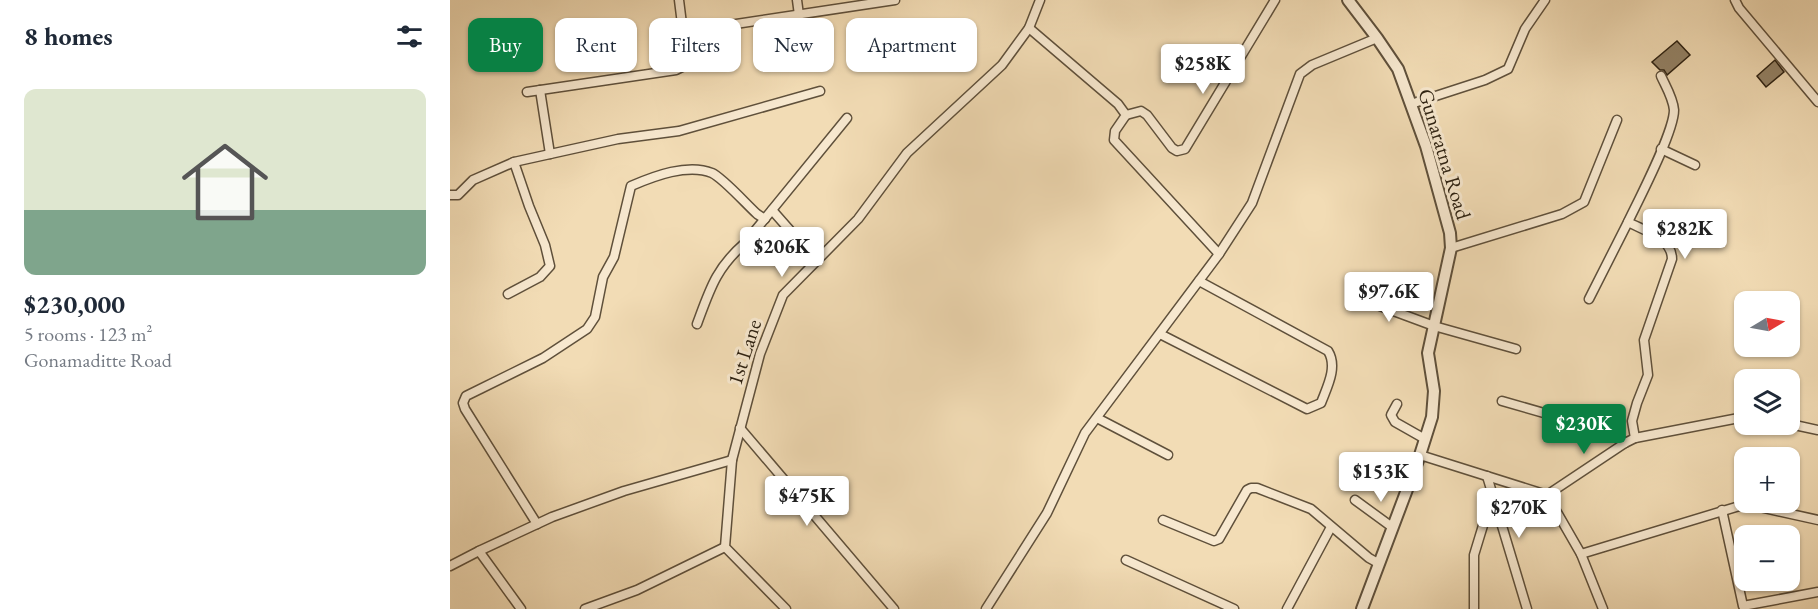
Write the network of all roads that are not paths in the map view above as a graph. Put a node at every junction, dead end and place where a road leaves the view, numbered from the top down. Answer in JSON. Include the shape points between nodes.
{"nodes":[{"id":1,"x":679,"y":0,"type":"edge"},
{"id":2,"x":797,"y":0,"type":"edge"},
{"id":3,"x":895,"y":0,"type":"edge"},
{"id":4,"x":1040,"y":0,"type":"edge"},
{"id":5,"x":1275,"y":0,"type":"edge"},
{"id":6,"x":1348,"y":0,"type":"edge"},
{"id":7,"x":1545,"y":0,"type":"edge"},
{"id":8,"x":1735,"y":0,"type":"edge"},
{"id":9,"x":799,"y":15,"type":"junction"},
{"id":10,"x":681,"y":18,"type":"edge"},
{"id":11,"x":741,"y":24,"type":"edge"},
{"id":12,"x":1029,"y":28,"type":"junction"},
{"id":13,"x":1377,"y":38,"type":"junction"},
{"id":14,"x":662,"y":72,"type":"edge"},
{"id":15,"x":1661,"y":76,"type":"dead end"},
{"id":16,"x":540,"y":90,"type":"junction"},
{"id":17,"x":820,"y":91,"type":"dead end"},
{"id":18,"x":527,"y":92,"type":"dead end"},
{"id":19,"x":1818,"y":102,"type":"edge"},
{"id":20,"x":1411,"y":104,"type":"junction"},
{"id":21,"x":1126,"y":115,"type":"junction"},
{"id":22,"x":847,"y":118,"type":"dead end"},
{"id":23,"x":1617,"y":120,"type":"dead end"},
{"id":24,"x":1661,"y":149,"type":"junction"},
{"id":25,"x":550,"y":154,"type":"junction"},
{"id":26,"x":514,"y":162,"type":"junction"},
{"id":27,"x":1695,"y":165,"type":"dead end"},
{"id":28,"x":450,"y":195,"type":"edge"},
{"id":29,"x":772,"y":210,"type":"junction"},
{"id":30,"x":765,"y":219,"type":"junction"},
{"id":31,"x":1628,"y":222,"type":"junction"},
{"id":32,"x":1450,"y":248,"type":"junction"},
{"id":33,"x":1219,"y":254,"type":"junction"},
{"id":34,"x":817,"y":261,"type":"junction"},
{"id":35,"x":1200,"y":281,"type":"junction"},
{"id":36,"x":508,"y":294,"type":"dead end"},
{"id":37,"x":1353,"y":296,"type":"dead end"},
{"id":38,"x":1589,"y":299,"type":"dead end"},
{"id":39,"x":697,"y":324,"type":"dead end"},
{"id":40,"x":1434,"y":326,"type":"junction"},
{"id":41,"x":1160,"y":334,"type":"junction"},
{"id":42,"x":1516,"y":349,"type":"dead end"},
{"id":43,"x":1502,"y":401,"type":"dead end"},
{"id":44,"x":1397,"y":404,"type":"dead end"},
{"id":45,"x":1097,"y":418,"type":"junction"},
{"id":46,"x":1734,"y":419,"type":"edge"},
{"id":47,"x":1800,"y":426,"type":"edge"},
{"id":48,"x":741,"y":428,"type":"junction"},
{"id":49,"x":1818,"y":430,"type":"edge"},
{"id":50,"x":1635,"y":438,"type":"junction"},
{"id":51,"x":1425,"y":439,"type":"junction"},
{"id":52,"x":1625,"y":443,"type":"junction"},
{"id":53,"x":1168,"y":455,"type":"dead end"},
{"id":54,"x":1420,"y":455,"type":"junction"},
{"id":55,"x":732,"y":460,"type":"junction"},
{"id":56,"x":1373,"y":464,"type":"dead end"},
{"id":57,"x":1486,"y":476,"type":"junction"},
{"id":58,"x":1409,"y":483,"type":"junction"},
{"id":59,"x":1547,"y":495,"type":"junction"},
{"id":60,"x":1492,"y":496,"type":"junction"},
{"id":61,"x":1355,"y":500,"type":"dead end"},
{"id":62,"x":1722,"y":510,"type":"junction"},
{"id":63,"x":1163,"y":520,"type":"dead end"},
{"id":64,"x":1818,"y":520,"type":"edge"},
{"id":65,"x":537,"y":524,"type":"junction"},
{"id":66,"x":1331,"y":527,"type":"junction"},
{"id":67,"x":1392,"y":527,"type":"junction"},
{"id":68,"x":725,"y":547,"type":"junction"},
{"id":69,"x":479,"y":551,"type":"junction"},
{"id":70,"x":1581,"y":554,"type":"junction"},
{"id":71,"x":1126,"y":560,"type":"dead end"},
{"id":72,"x":1378,"y":563,"type":"junction"},
{"id":73,"x":450,"y":567,"type":"edge"},
{"id":74,"x":1818,"y":592,"type":"edge"},
{"id":75,"x":521,"y":609,"type":"edge"},
{"id":76,"x":585,"y":609,"type":"edge"},
{"id":77,"x":786,"y":609,"type":"edge"},
{"id":78,"x":894,"y":609,"type":"edge"},
{"id":79,"x":986,"y":609,"type":"edge"},
{"id":80,"x":1234,"y":609,"type":"edge"},
{"id":81,"x":1287,"y":609,"type":"edge"},
{"id":82,"x":1362,"y":609,"type":"edge"},
{"id":83,"x":1474,"y":609,"type":"edge"},
{"id":84,"x":1527,"y":609,"type":"edge"},
{"id":85,"x":1603,"y":609,"type":"edge"}],
"edges":[{"from":1,"to":10,"type":"street"},
{"from":2,"to":9,"type":"street"},
{"from":3,"to":9,"type":"street"},
{"from":4,"to":12,"type":"street","name":"1st Lane"},
{"from":5,"to":21,"type":"street","via":[[1185,149],[1172,148],[1141,111]]},
{"from":6,"to":13,"type":"street","name":"Gunaratna Road"},
{"from":7,"to":20,"type":"street","via":[[1526,29],[1508,69]]},
{"from":8,"to":19,"type":"street"},
{"from":9,"to":11,"type":"street"},
{"from":12,"to":21,"type":"street"},
{"from":12,"to":34,"type":"street","name":"1st Lane","via":[[1002,65],[907,153],[858,219]]},
{"from":13,"to":20,"type":"street","name":"Gunaratna Road","via":[[1398,69]]},
{"from":13,"to":33,"type":"street","via":[[1311,65],[1300,74],[1252,203]]},
{"from":14,"to":16,"type":"street"},
{"from":15,"to":24,"type":"street","via":[[1674,112]]},
{"from":16,"to":18,"type":"street"},
{"from":16,"to":25,"type":"street"},
{"from":17,"to":25,"type":"street","via":[[679,131]]},
{"from":20,"to":32,"type":"street","name":"Gunaratna Road","via":[[1450,233]]},
{"from":21,"to":33,"type":"street","via":[[1114,140]]},
{"from":22,"to":29,"type":"street"},
{"from":23,"to":32,"type":"street","via":[[1584,202],[1562,214]]},
{"from":24,"to":27,"type":"street"},
{"from":24,"to":31,"type":"street"},
{"from":25,"to":26,"type":"street"},
{"from":26,"to":28,"type":"street","via":[[473,180],[458,195]]},
{"from":26,"to":36,"type":"street","via":[[550,266],[540,277]]},
{"from":29,"to":30,"type":"street"},
{"from":29,"to":34,"type":"street"},
{"from":30,"to":39,"type":"street","via":[[723,264]]},
{"from":30,"to":65,"type":"street","via":[[714,174],[698,170],[674,172],[631,186],[614,257],[603,277],[595,316],[587,329],[543,358],[466,396],[465,409]]},
{"from":31,"to":38,"type":"street"},
{"from":31,"to":50,"type":"street","via":[[1666,242],[1672,250],[1644,340],[1648,375],[1632,421]]},
{"from":32,"to":40,"type":"street","name":"Gunaratna Road"},
{"from":33,"to":35,"type":"street"},
{"from":34,"to":48,"type":"street","name":"1st Lane","via":[[783,295],[760,354]]},
{"from":35,"to":41,"type":"street"},
{"from":35,"to":41,"type":"street","via":[[1328,351],[1332,358],[1331,376],[1321,403],[1307,410]]},
{"from":37,"to":40,"type":"street"},
{"from":40,"to":42,"type":"street"},
{"from":40,"to":51,"type":"street","name":"Gunaratna Road","via":[[1428,353],[1434,391],[1432,417]]},
{"from":41,"to":45,"type":"street"},
{"from":43,"to":52,"type":"street","via":[[1610,432]]},
{"from":44,"to":51,"type":"street","via":[[1391,415],[1395,422]]},
{"from":45,"to":53,"type":"street"},
{"from":45,"to":79,"type":"street","via":[[1085,434],[1047,513]]},
{"from":46,"to":50,"type":"street"},
{"from":47,"to":49,"type":"street"},
{"from":48,"to":55,"type":"street","name":"1st Lane"},
{"from":48,"to":78,"type":"street"},
{"from":50,"to":52,"type":"street"},
{"from":51,"to":54,"type":"street","name":"Gunaratna Road"},
{"from":52,"to":59,"type":"street"},
{"from":54,"to":57,"type":"street"},
{"from":54,"to":58,"type":"street","name":"Gunaratna Road"},
{"from":55,"to":65,"type":"street","via":[[624,491]]},
{"from":55,"to":68,"type":"street","name":"1st Lane"},
{"from":56,"to":58,"type":"street"},
{"from":57,"to":59,"type":"street"},
{"from":57,"to":60,"type":"street"},
{"from":58,"to":67,"type":"street","name":"Gunaratna Road"},
{"from":59,"to":70,"type":"street"},
{"from":60,"to":83,"type":"street","via":[[1474,555]]},
{"from":60,"to":84,"type":"street"},
{"from":61,"to":67,"type":"street"},
{"from":62,"to":64,"type":"street","via":[[1746,504]]},
{"from":62,"to":70,"type":"street"},
{"from":62,"to":74,"type":"street","via":[[1743,606]]},
{"from":63,"to":66,"type":"street","via":[[1214,541],[1251,488],[1311,509]]},
{"from":65,"to":69,"type":"street"},
{"from":66,"to":72,"type":"street"},
{"from":66,"to":81,"type":"street"},
{"from":67,"to":72,"type":"street","name":"Gunaratna Road"},
{"from":68,"to":76,"type":"street","via":[[637,590]]},
{"from":68,"to":77,"type":"street"},
{"from":69,"to":73,"type":"street"},
{"from":69,"to":75,"type":"street"},
{"from":70,"to":85,"type":"street"},
{"from":71,"to":80,"type":"street"},
{"from":72,"to":82,"type":"street","name":"Gunaratna Road"}]}
